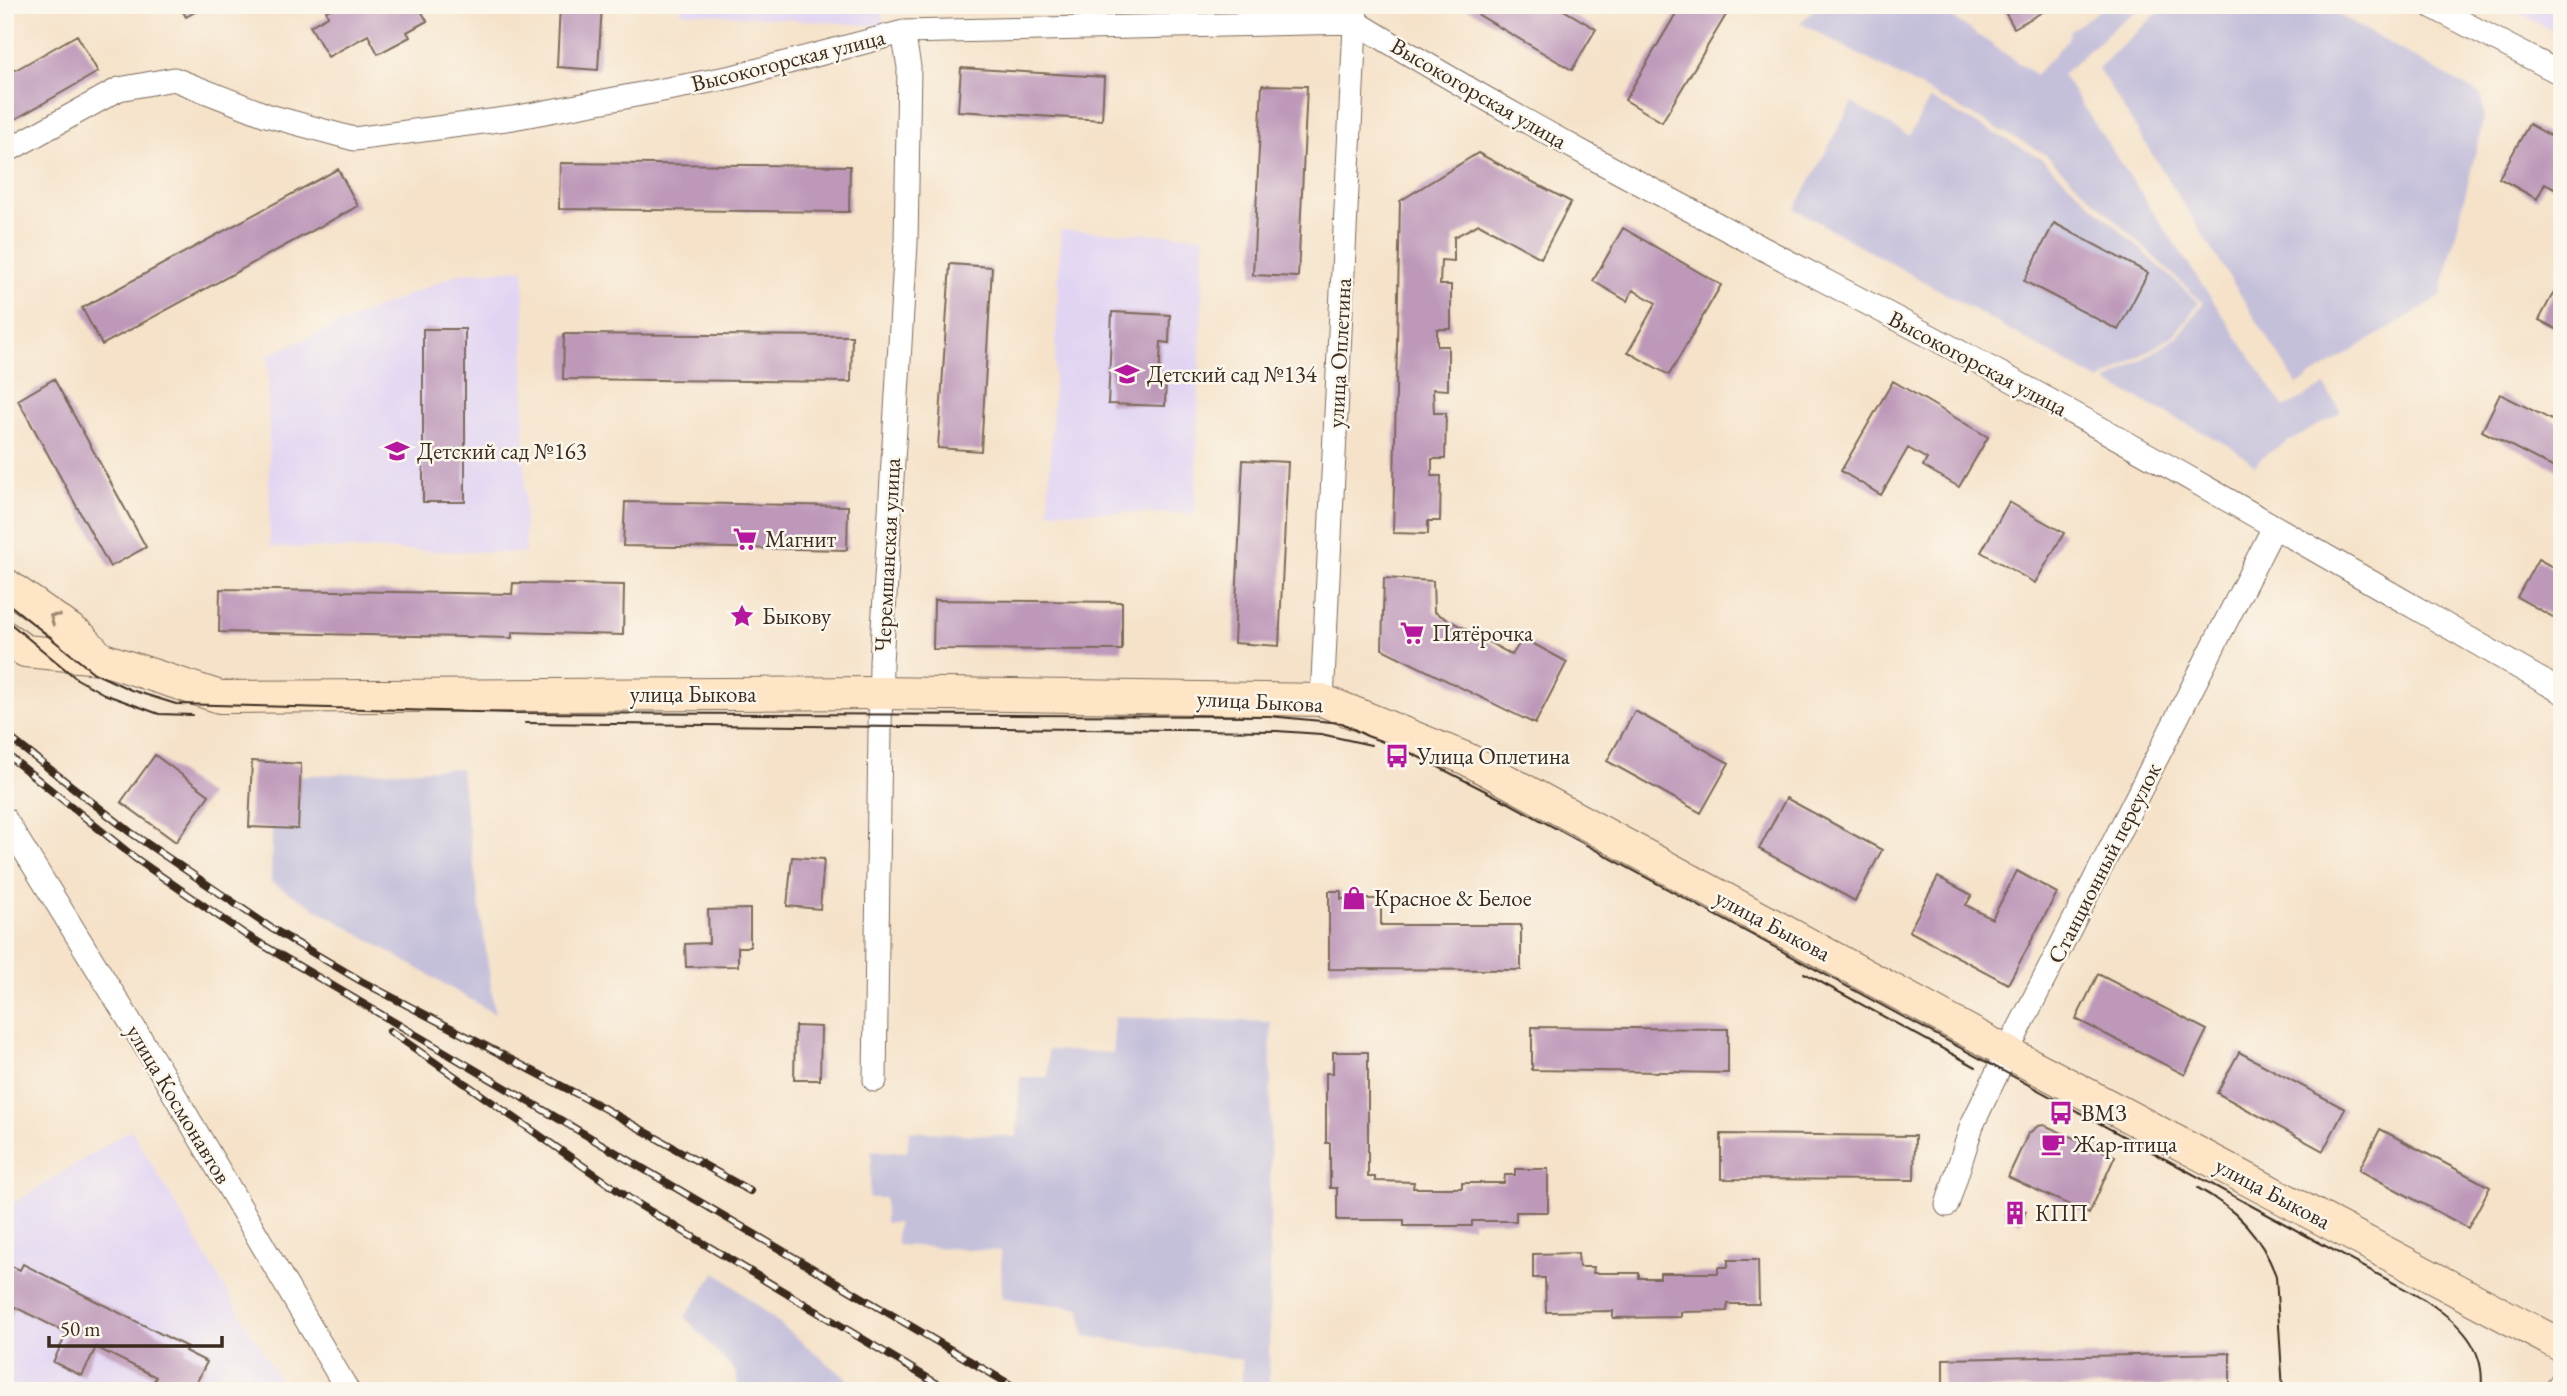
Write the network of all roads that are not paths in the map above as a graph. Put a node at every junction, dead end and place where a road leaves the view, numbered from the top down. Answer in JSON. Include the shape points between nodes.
{"nodes":[{"id":1,"x":2429,"y":5,"type":"edge"},
{"id":2,"x":1356,"y":13,"type":"edge"},
{"id":3,"x":904,"y":32,"type":"junction"},
{"id":4,"x":2562,"y":74,"type":"edge"},
{"id":5,"x":5,"y":152,"type":"edge"},
{"id":6,"x":2274,"y":527,"type":"junction"},
{"id":7,"x":5,"y":584,"type":"edge"},
{"id":8,"x":5,"y":637,"type":"edge"},
{"id":9,"x":100,"y":658,"type":"junction"},
{"id":10,"x":2562,"y":692,"type":"edge"},
{"id":11,"x":880,"y":693,"type":"junction"},
{"id":12,"x":1322,"y":700,"type":"junction"},
{"id":13,"x":5,"y":819,"type":"edge"},
{"id":14,"x":2007,"y":1052,"type":"junction"},
{"id":15,"x":876,"y":1080,"type":"dead end"},
{"id":16,"x":1947,"y":1205,"type":"dead end"},
{"id":17,"x":2562,"y":1346,"type":"edge"},
{"id":18,"x":2562,"y":1381,"type":"edge"},
{"id":19,"x":348,"y":1391,"type":"edge"},
{"id":20,"x":2556,"y":1391,"type":"edge"}],
"edges":[{"from":1,"to":4,"type":"street"},
{"from":2,"to":3,"type":"street","name":"Высокогорская улица"},
{"from":2,"to":6,"type":"street","name":"Высокогорская улица","via":[[1409,54],[1642,185],[2001,374]]},
{"from":2,"to":12,"type":"street","name":"улица Оплетина"},
{"from":3,"to":5,"type":"street","name":"Высокогорская улица","via":[[732,77],[513,118],[354,139],[266,115],[174,79],[119,89]]},
{"from":3,"to":11,"type":"street","name":"Черемшанская улица","via":[[909,67],[906,243]]},
{"from":6,"to":10,"type":"street","name":"Высокогорская улица"},
{"from":6,"to":14,"type":"street","name":"Станционный переулок"},
{"from":9,"to":7,"type":"street","name":"улица Быкова","one_way":true,"via":[[82,638]]},
{"from":8,"to":9,"type":"street","name":"улица Быкова","via":[[25,651]]},
{"from":9,"to":11,"type":"street","name":"улица Быкова","via":[[220,697]]},
{"from":11,"to":12,"type":"street","name":"улица Быкова"},
{"from":11,"to":15,"type":"street","name":"Черемшанская улица"},
{"from":12,"to":14,"type":"street","name":"улица Быкова","via":[[1467,759]]},
{"from":13,"to":19,"type":"street","name":"улица Космонавтов","via":[[163,1075]]},
{"from":14,"to":16,"type":"street","name":"Станционный переулок","via":[[1972,1125]]},
{"from":14,"to":17,"type":"street","name":"улица Быкова"},
{"from":18,"to":20,"type":"street"}]}
